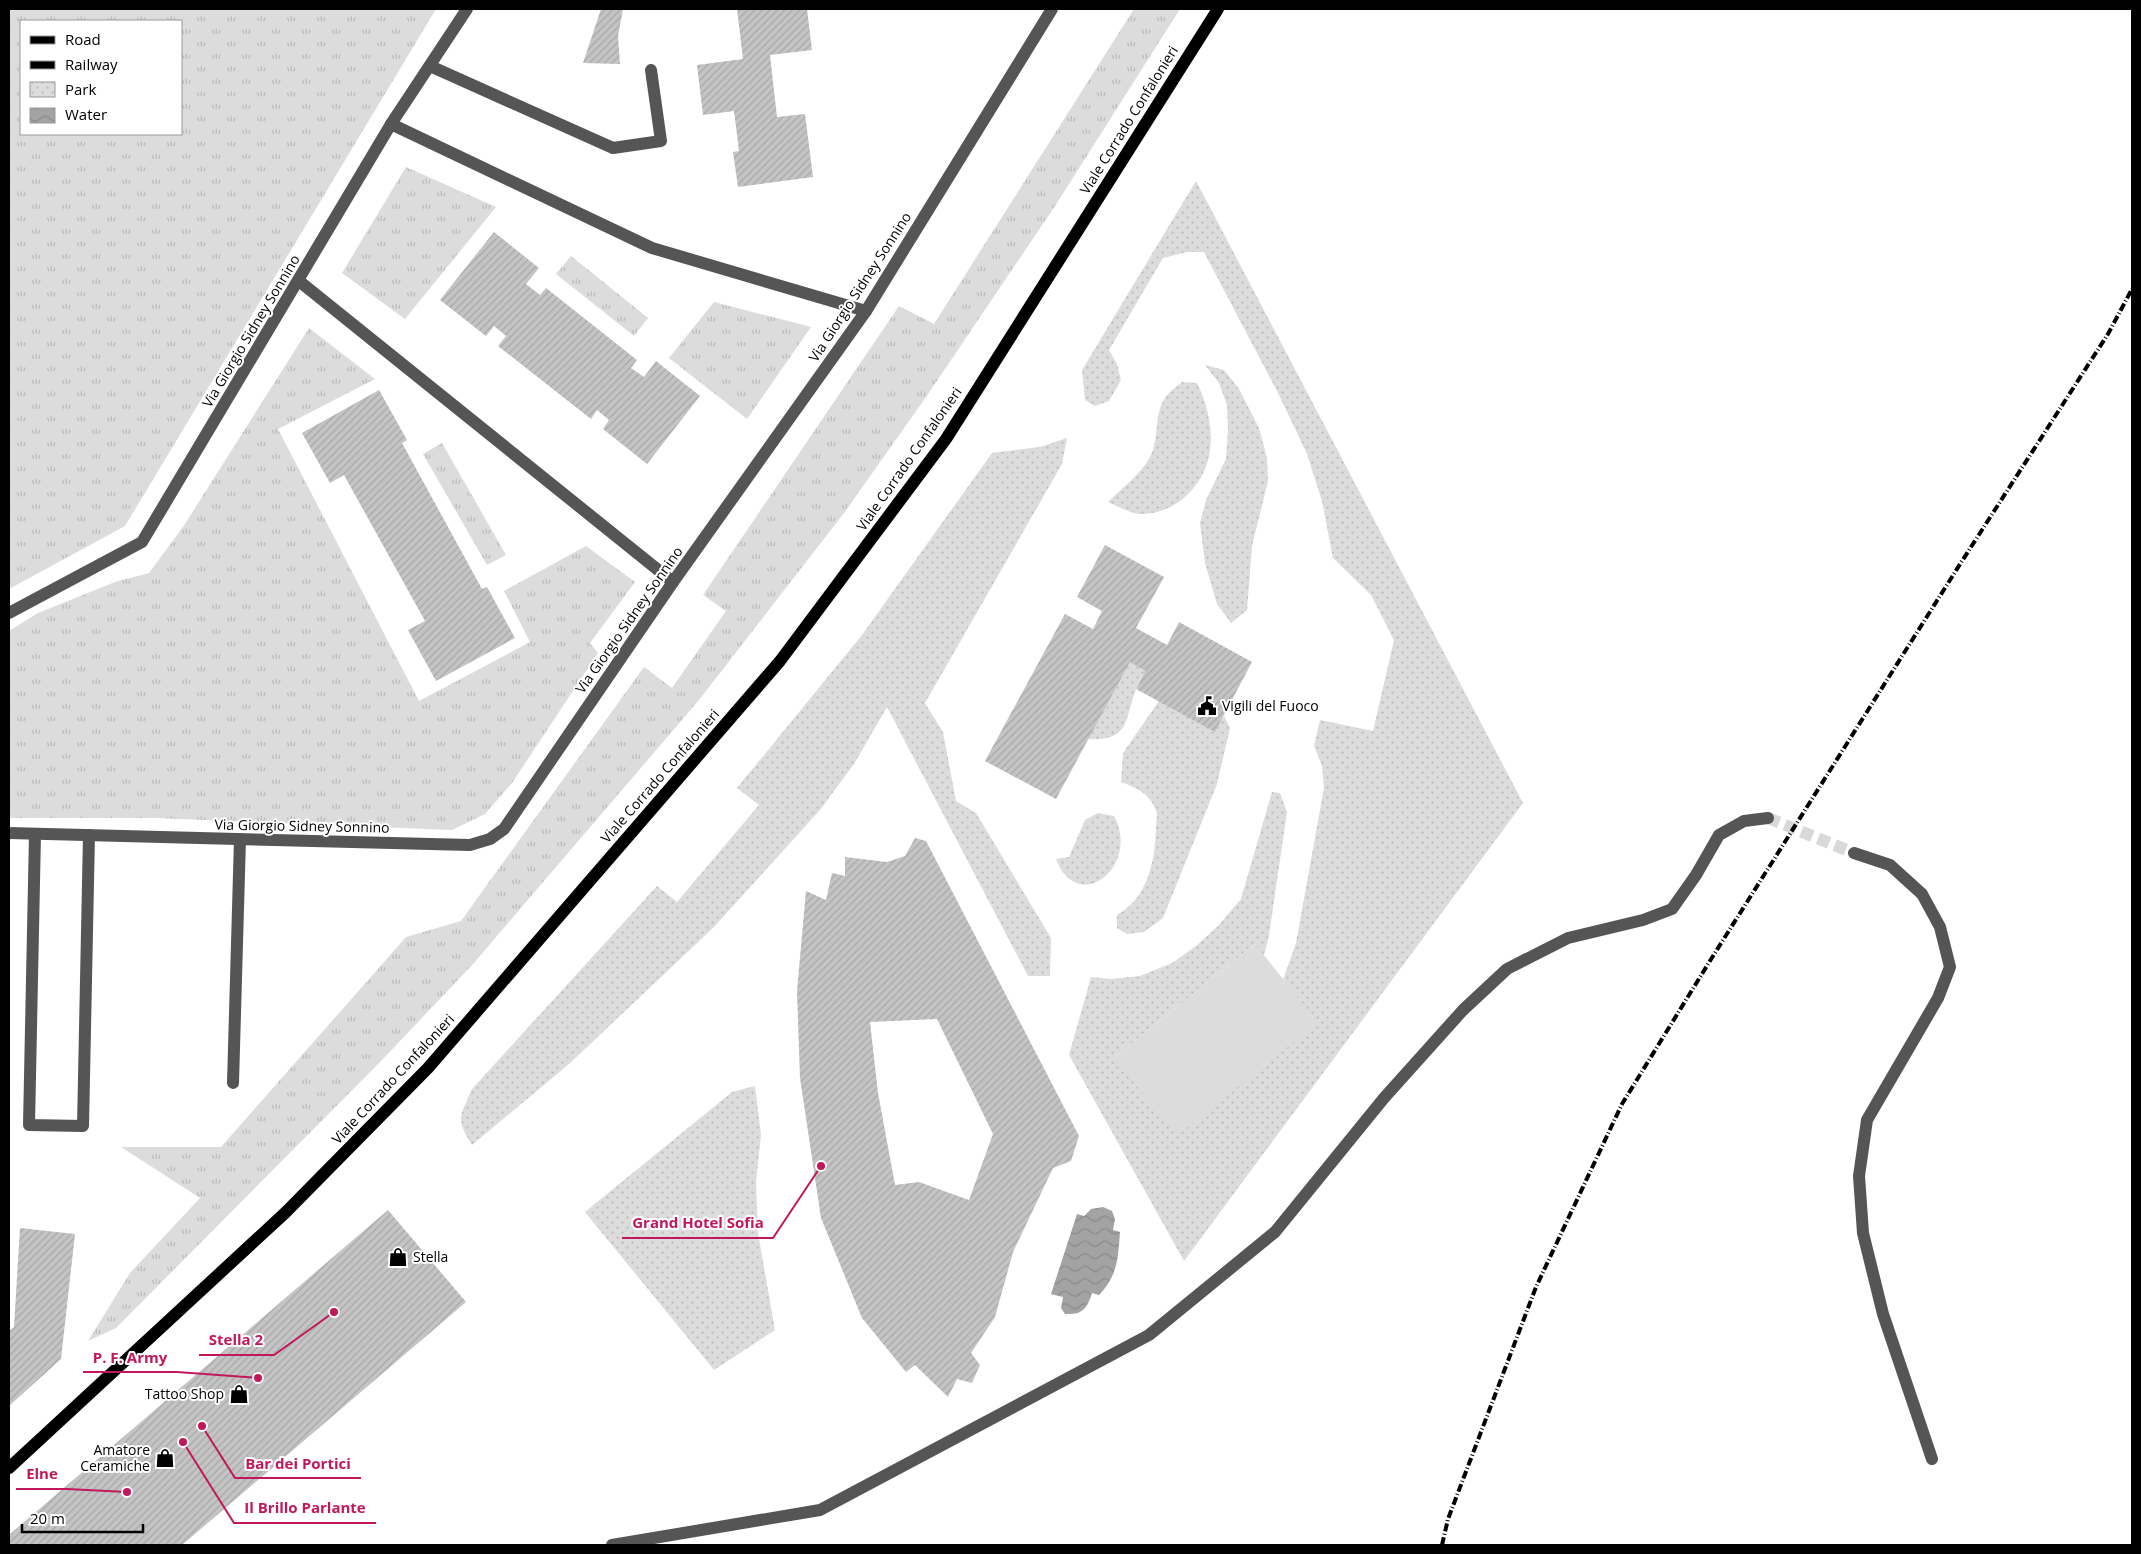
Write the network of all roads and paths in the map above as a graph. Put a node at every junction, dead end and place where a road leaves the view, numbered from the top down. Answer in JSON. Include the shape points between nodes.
{"nodes":[{"id":1,"x":467,"y":9,"type":"edge"},
{"id":2,"x":1052,"y":9,"type":"edge"},
{"id":3,"x":1218,"y":9,"type":"edge"},
{"id":4,"x":430,"y":66,"type":"junction"},
{"id":5,"x":651,"y":70,"type":"dead end"},
{"id":6,"x":391,"y":124,"type":"junction"},
{"id":7,"x":299,"y":281,"type":"junction"},
{"id":8,"x":866,"y":311,"type":"junction"},
{"id":9,"x":673,"y":582,"type":"junction"},
{"id":10,"x":9,"y":613,"type":"edge"},
{"id":11,"x":1768,"y":818,"type":"tunnel mouth"},
{"id":12,"x":9,"y":833,"type":"edge"},
{"id":13,"x":35,"y":834,"type":"junction"},
{"id":14,"x":89,"y":835,"type":"junction"},
{"id":15,"x":240,"y":839,"type":"junction"},
{"id":16,"x":1854,"y":853,"type":"tunnel mouth"},
{"id":17,"x":233,"y":1083,"type":"dead end"},
{"id":18,"x":1932,"y":1459,"type":"dead end"},
{"id":19,"x":9,"y":1468,"type":"edge"},
{"id":20,"x":612,"y":1545,"type":"edge"}],
"edges":[{"from":1,"to":4,"type":"street","name":"Via Giorgio Sidney Sonnino"},
{"from":2,"to":8,"type":"street","name":"Via Giorgio Sidney Sonnino"},
{"from":3,"to":19,"type":"main road","name":"Viale Corrado Confalonieri","via":[[946,439],[780,661],[428,1068],[286,1212]]},
{"from":4,"to":5,"type":"street","via":[[613,148],[661,141]]},
{"from":4,"to":6,"type":"street","name":"Via Giorgio Sidney Sonnino"},
{"from":6,"to":7,"type":"street","name":"Via Giorgio Sidney Sonnino"},
{"from":6,"to":8,"type":"street","via":[[652,248]]},
{"from":7,"to":9,"type":"street"},
{"from":7,"to":10,"type":"street","name":"Via Giorgio Sidney Sonnino","via":[[142,542]]},
{"from":8,"to":9,"type":"street","name":"Via Giorgio Sidney Sonnino"},
{"from":9,"to":15,"type":"street","name":"Via Giorgio Sidney Sonnino","via":[[504,829],[490,839],[470,845]]},
{"from":11,"to":20,"type":"street","via":[[1744,820],[1719,835],[1672,909],[1643,920],[1568,938],[1507,969],[1463,1010],[1384,1098],[1275,1232],[1149,1335],[820,1510]]},
{"from":12,"to":13,"type":"street","name":"Via Giorgio Sidney Sonnino"},
{"from":13,"to":14,"type":"street","name":"Via Giorgio Sidney Sonnino"},
{"from":13,"to":14,"type":"street","via":[[29,1125],[83,1126]]},
{"from":14,"to":15,"type":"street","name":"Via Giorgio Sidney Sonnino"},
{"from":15,"to":17,"type":"street"},
{"from":16,"to":18,"type":"street","via":[[1890,865],[1922,894],[1940,927],[1950,966],[1938,998],[1867,1120],[1858,1176],[1864,1233],[1883,1314]]}]}
